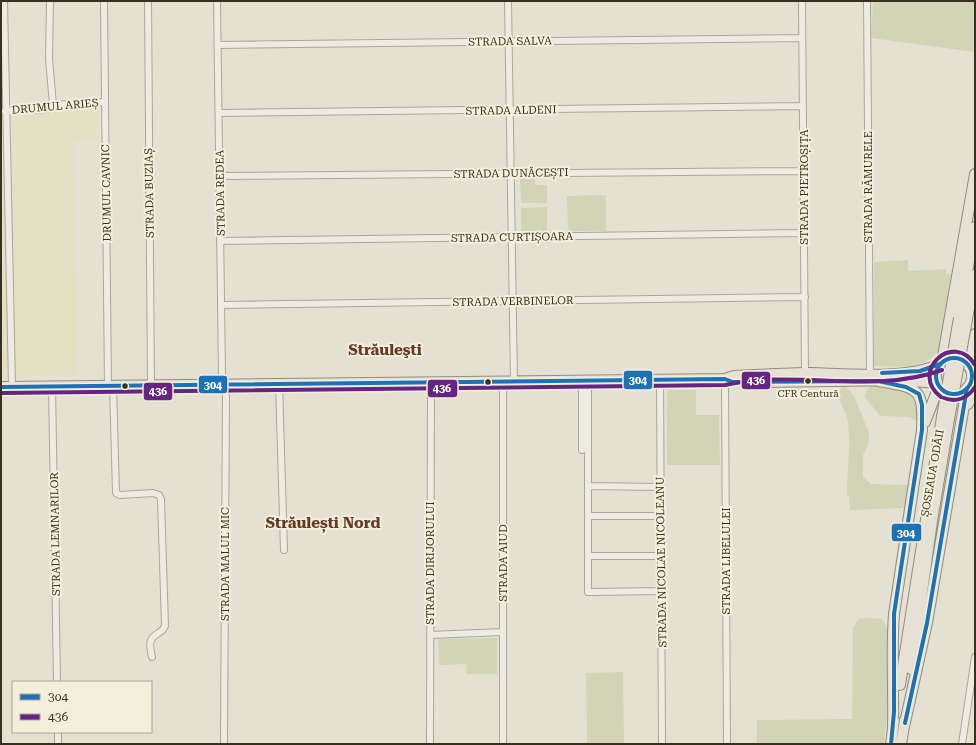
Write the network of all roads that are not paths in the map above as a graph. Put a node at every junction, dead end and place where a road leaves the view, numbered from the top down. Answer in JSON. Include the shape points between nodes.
{"nodes":[{"id":1,"x":4,"y":1,"type":"edge"},
{"id":2,"x":50,"y":1,"type":"edge"},
{"id":3,"x":104,"y":1,"type":"edge"},
{"id":4,"x":148,"y":1,"type":"edge"},
{"id":5,"x":217,"y":1,"type":"edge"},
{"id":6,"x":508,"y":1,"type":"edge"},
{"id":7,"x":802,"y":1,"type":"edge"},
{"id":8,"x":867,"y":1,"type":"edge"},
{"id":9,"x":802,"y":38,"type":"junction"},
{"id":10,"x":508,"y":41,"type":"junction"},
{"id":11,"x":218,"y":44,"type":"junction"},
{"id":12,"x":104,"y":102,"type":"junction"},
{"id":13,"x":53,"y":105,"type":"junction"},
{"id":14,"x":803,"y":106,"type":"junction"},
{"id":15,"x":5,"y":110,"type":"junction"},
{"id":16,"x":510,"y":110,"type":"junction"},
{"id":17,"x":219,"y":113,"type":"junction"},
{"id":18,"x":804,"y":171,"type":"junction"},
{"id":19,"x":510,"y":173,"type":"junction"},
{"id":20,"x":975,"y":174,"type":"edge"},
{"id":21,"x":219,"y":176,"type":"junction"},
{"id":22,"x":975,"y":227,"type":"edge"},
{"id":23,"x":804,"y":233,"type":"junction"},
{"id":24,"x":511,"y":237,"type":"junction"},
{"id":25,"x":220,"y":241,"type":"junction"},
{"id":26,"x":975,"y":275,"type":"edge"},
{"id":27,"x":805,"y":297,"type":"junction"},
{"id":28,"x":512,"y":301,"type":"junction"},
{"id":29,"x":221,"y":305,"type":"junction"},
{"id":30,"x":963,"y":319,"type":"junction"},
{"id":31,"x":975,"y":334,"type":"edge"},
{"id":32,"x":974,"y":351,"type":"edge"},
{"id":33,"x":941,"y":363,"type":"junction"},
{"id":34,"x":972,"y":368,"type":"edge"},
{"id":35,"x":805,"y":373,"type":"junction"},
{"id":36,"x":870,"y":374,"type":"junction"},
{"id":37,"x":725,"y":379,"type":"junction"},
{"id":38,"x":660,"y":380,"type":"junction"},
{"id":39,"x":878,"y":380,"type":"junction"},
{"id":40,"x":585,"y":381,"type":"junction"},
{"id":41,"x":508,"y":382,"type":"junction"},
{"id":42,"x":279,"y":383,"type":"junction"},
{"id":43,"x":431,"y":383,"type":"junction"},
{"id":44,"x":224,"y":384,"type":"junction"},
{"id":45,"x":938,"y":384,"type":"junction"},
{"id":46,"x":151,"y":385,"type":"junction"},
{"id":47,"x":1,"y":386,"type":"edge"},
{"id":48,"x":12,"y":386,"type":"junction"},
{"id":49,"x":52,"y":386,"type":"junction"},
{"id":50,"x":111,"y":386,"type":"junction"},
{"id":51,"x":972,"y":387,"type":"edge"},
{"id":52,"x":922,"y":430,"type":"junction"},
{"id":53,"x":582,"y":450,"type":"dead end"},
{"id":54,"x":588,"y":486,"type":"junction"},
{"id":55,"x":660,"y":487,"type":"junction"},
{"id":56,"x":588,"y":516,"type":"junction"},
{"id":57,"x":661,"y":516,"type":"junction"},
{"id":58,"x":284,"y":550,"type":"dead end"},
{"id":59,"x":588,"y":556,"type":"junction"},
{"id":60,"x":661,"y":556,"type":"junction"},
{"id":61,"x":662,"y":591,"type":"junction"},
{"id":62,"x":503,"y":632,"type":"junction"},
{"id":63,"x":430,"y":635,"type":"junction"},
{"id":64,"x":152,"y":657,"type":"dead end"},
{"id":65,"x":975,"y":657,"type":"edge"},
{"id":66,"x":57,"y":681,"type":"edge"},
{"id":67,"x":899,"y":726,"type":"junction"},
{"id":68,"x":58,"y":733,"type":"edge"},
{"id":69,"x":58,"y":744,"type":"edge"},
{"id":70,"x":224,"y":744,"type":"edge"},
{"id":71,"x":430,"y":744,"type":"edge"},
{"id":72,"x":503,"y":744,"type":"edge"},
{"id":73,"x":662,"y":744,"type":"edge"},
{"id":74,"x":727,"y":744,"type":"edge"},
{"id":75,"x":891,"y":744,"type":"edge"},
{"id":76,"x":901,"y":744,"type":"edge"},
{"id":77,"x":962,"y":744,"type":"edge"}],
"edges":[{"from":1,"to":15,"type":"street"},
{"from":2,"to":13,"type":"street"},
{"from":3,"to":12,"type":"street","name":"DRUMUL CAVNIC"},
{"from":4,"to":46,"type":"street","name":"STRADA BUZIAȘ"},
{"from":5,"to":11,"type":"street","name":"STRADA REDEA"},
{"from":6,"to":10,"type":"street","name":"STRADA AIUD"},
{"from":7,"to":9,"type":"street","name":"STRADA PIETROȘIȚA"},
{"from":8,"to":36,"type":"street","name":"STRADA RĂMURELE"},
{"from":9,"to":10,"type":"street","name":"STRADA SALVA"},
{"from":9,"to":14,"type":"street","name":"STRADA PIETROȘIȚA"},
{"from":10,"to":11,"type":"street","name":"STRADA SALVA"},
{"from":10,"to":16,"type":"street","name":"STRADA AIUD"},
{"from":11,"to":17,"type":"street","name":"STRADA REDEA"},
{"from":12,"to":13,"type":"street","name":"DRUMUL ARIEȘ"},
{"from":12,"to":50,"type":"street","name":"DRUMUL CAVNIC"},
{"from":13,"to":15,"type":"street","name":"DRUMUL ARIEȘ","via":[[46,109]]},
{"from":14,"to":16,"type":"street","name":"STRADA ALDENI"},
{"from":14,"to":18,"type":"street","name":"STRADA PIETROȘIȚA"},
{"from":15,"to":48,"type":"street"},
{"from":16,"to":17,"type":"street","name":"STRADA ALDENI"},
{"from":16,"to":19,"type":"street","name":"STRADA AIUD"},
{"from":17,"to":21,"type":"street","name":"STRADA REDEA"},
{"from":18,"to":19,"type":"street","name":"STRADA DUNĂCEȘTI"},
{"from":18,"to":23,"type":"street","name":"STRADA PIETROȘIȚA"},
{"from":19,"to":21,"type":"street","name":"STRADA DUNĂCEȘTI"},
{"from":19,"to":24,"type":"street","name":"STRADA AIUD"},
{"from":20,"to":33,"type":"main road"},
{"from":21,"to":25,"type":"street","name":"STRADA REDEA"},
{"from":22,"to":30,"type":"main road","name":"ȘOSEAUA ODĂII"},
{"from":23,"to":24,"type":"street","name":"STRADA CURTIȘOARA"},
{"from":23,"to":27,"type":"street","name":"STRADA PIETROȘIȚA"},
{"from":24,"to":25,"type":"street","name":"STRADA CURTIȘOARA"},
{"from":24,"to":28,"type":"street","name":"STRADA AIUD"},
{"from":25,"to":29,"type":"street","name":"STRADA REDEA"},
{"from":26,"to":30,"type":"main road","name":"ȘOSEAUA ODĂII"},
{"from":27,"to":28,"type":"street","name":"STRADA VERBINELOR"},
{"from":27,"to":35,"type":"street","name":"STRADA PIETROȘIȚA"},
{"from":28,"to":29,"type":"street","name":"STRADA VERBINELOR"},
{"from":28,"to":41,"type":"street","name":"STRADA AIUD"},
{"from":29,"to":44,"type":"street","name":"STRADA REDEA"},
{"from":30,"to":67,"type":"main road","name":"ȘOSEAUA ODĂII","bridge":true,"via":[[921,541]]},
{"from":31,"to":32,"type":"main road"},
{"from":32,"to":34,"type":"main road"},
{"from":33,"to":34,"type":"main road","via":[[947,359],[957,358]]},
{"from":33,"to":36,"type":"main road","via":[[928,369],[909,372]]},
{"from":33,"to":45,"type":"main road","via":[[936,373]]},
{"from":34,"to":51,"type":"main road"},
{"from":35,"to":36,"type":"main road"},
{"from":35,"to":37,"type":"main road","via":[[734,376]]},
{"from":37,"to":38,"type":"main road"},
{"from":37,"to":39,"type":"main road","via":[[733,382]]},
{"from":37,"to":74,"type":"street","name":"STRADA LIBELULEI"},
{"from":38,"to":40,"type":"main road"},
{"from":38,"to":55,"type":"street","name":"STRADA NICOLAE NICOLEANU"},
{"from":39,"to":45,"type":"main road"},
{"from":39,"to":52,"type":"main road","via":[[906,386],[919,394],[922,405]]},
{"from":40,"to":41,"type":"main road"},
{"from":40,"to":53,"type":"street"},
{"from":40,"to":54,"type":"street"},
{"from":41,"to":43,"type":"main road"},
{"from":41,"to":62,"type":"street","name":"STRADA AIUD"},
{"from":42,"to":43,"type":"main road"},
{"from":42,"to":44,"type":"main road"},
{"from":42,"to":58,"type":"street"},
{"from":43,"to":63,"type":"street","name":"STRADA DIRIJORULUI"},
{"from":44,"to":46,"type":"main road"},
{"from":44,"to":70,"type":"street","name":"STRADA MALUL MIC"},
{"from":45,"to":51,"type":"main road","via":[[946,392],[954,394]]},
{"from":45,"to":52,"type":"main road"},
{"from":46,"to":50,"type":"main road"},
{"from":47,"to":48,"type":"main road"},
{"from":48,"to":49,"type":"main road"},
{"from":49,"to":50,"type":"main road"},
{"from":49,"to":66,"type":"street","name":"STRADA LEMNARILOR"},
{"from":50,"to":64,"type":"street","name":"DRUMUL CAVNIC","via":[[116,493],[153,494],[159,495],[161,499],[165,626],[163,632],[152,638]]},
{"from":51,"to":67,"type":"main road","via":[[959,433],[926,623]]},
{"from":52,"to":67,"type":"main road","via":[[894,614]]},
{"from":54,"to":55,"type":"street"},
{"from":54,"to":56,"type":"street"},
{"from":55,"to":57,"type":"street","name":"STRADA NICOLAE NICOLEANU"},
{"from":56,"to":57,"type":"street"},
{"from":56,"to":59,"type":"street"},
{"from":57,"to":60,"type":"street","name":"STRADA NICOLAE NICOLEANU"},
{"from":59,"to":60,"type":"street"},
{"from":59,"to":61,"type":"street","via":[[588,592]]},
{"from":60,"to":61,"type":"street","name":"STRADA NICOLAE NICOLEANU"},
{"from":61,"to":73,"type":"street","name":"STRADA NICOLAE NICOLEANU"},
{"from":62,"to":63,"type":"street"},
{"from":62,"to":72,"type":"street","name":"STRADA AIUD"},
{"from":63,"to":71,"type":"street","name":"STRADA DIRIJORULUI"},
{"from":65,"to":77,"type":"street"},
{"from":67,"to":75,"type":"main road","name":"ȘOSEAUA ODĂII"},
{"from":67,"to":76,"type":"main road","name":"ȘOSEAUA ODĂII"},
{"from":68,"to":69,"type":"street"}]}
